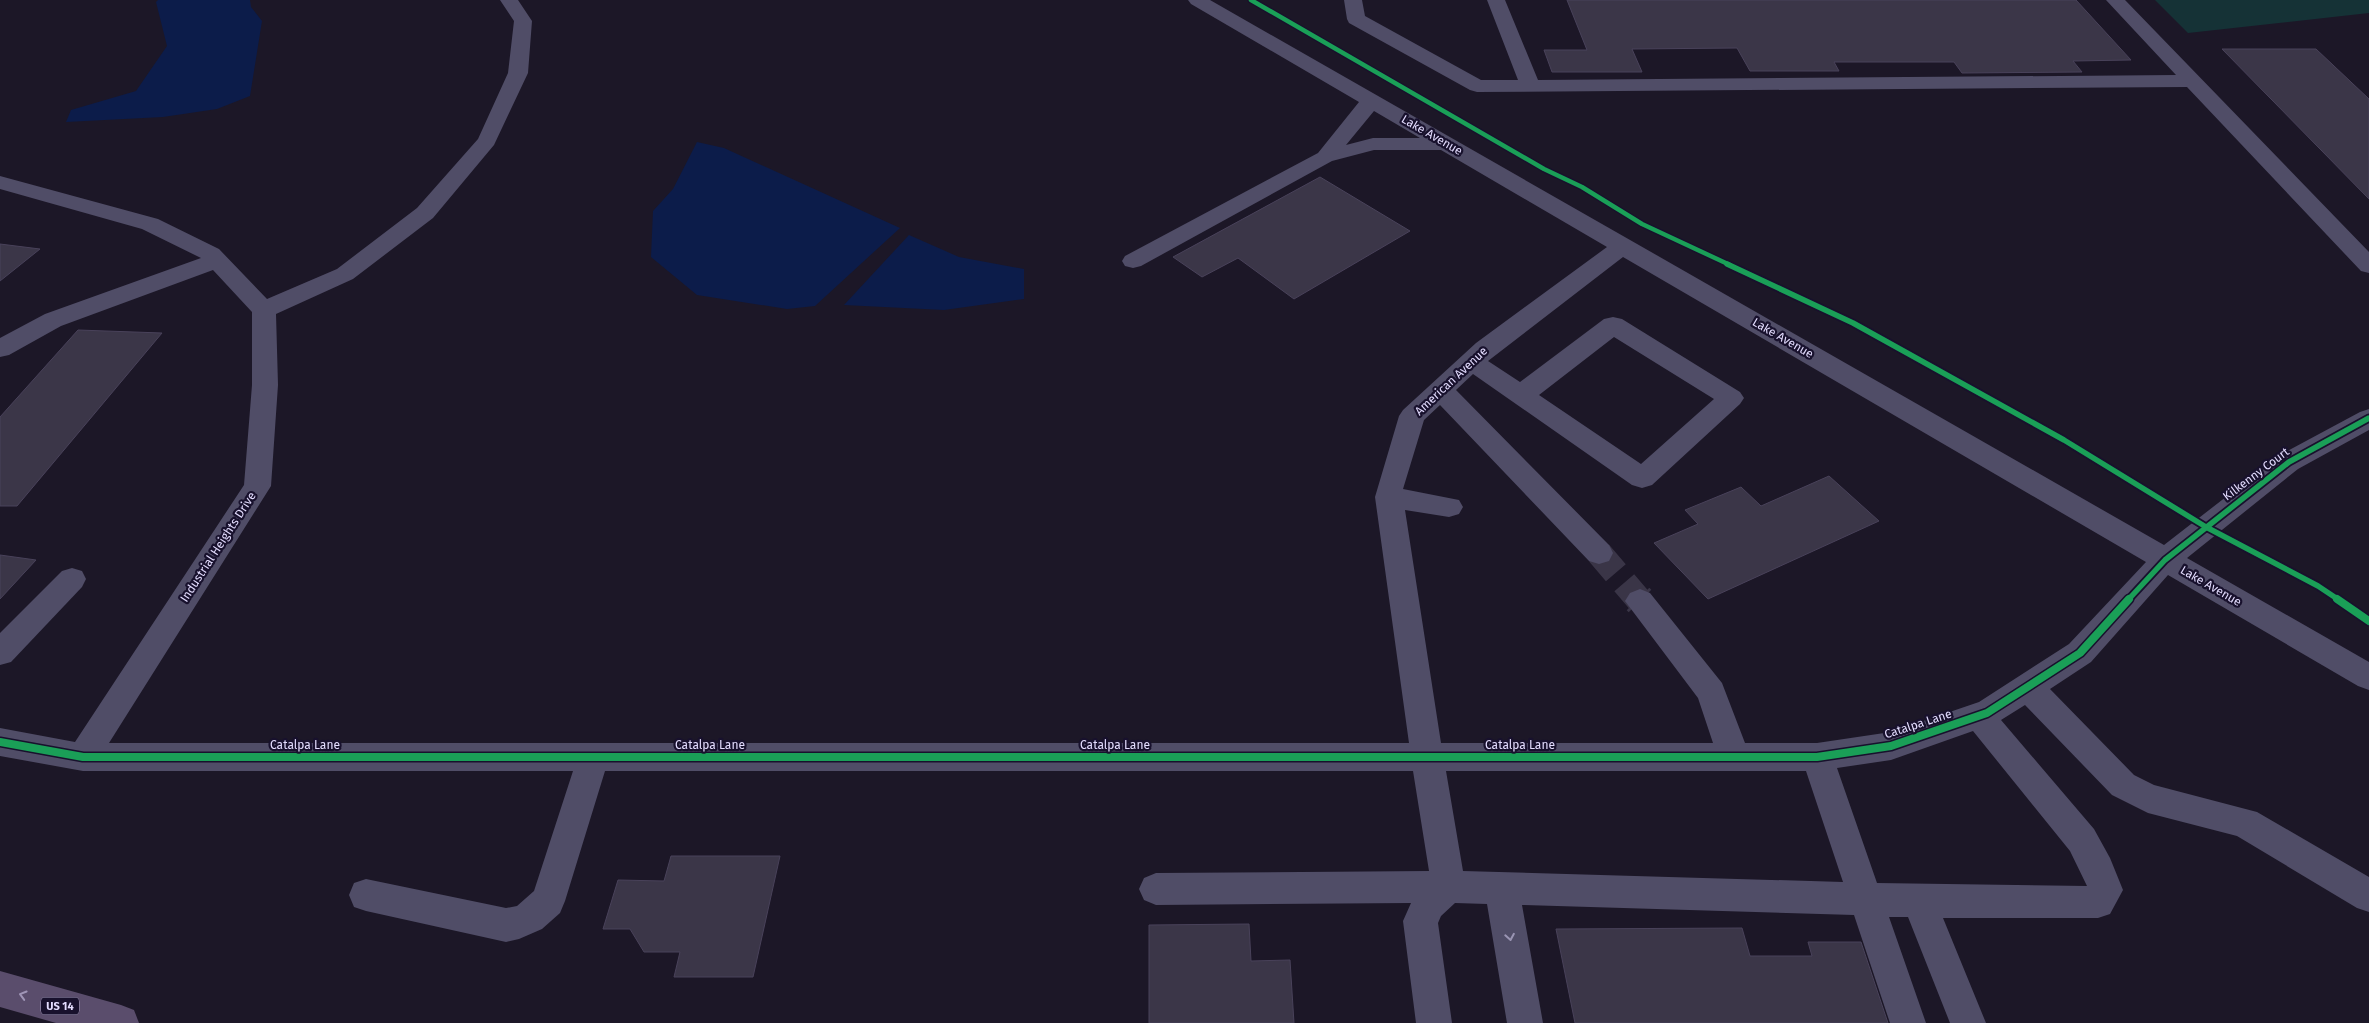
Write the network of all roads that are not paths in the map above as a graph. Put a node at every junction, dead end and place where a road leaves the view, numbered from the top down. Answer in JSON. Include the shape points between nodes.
{"nodes":[{"id":1,"x":509,"y":0,"type":"edge"},
{"id":2,"x":1197,"y":0,"type":"edge"},
{"id":3,"x":1496,"y":0,"type":"edge"},
{"id":4,"x":2115,"y":0,"type":"edge"},
{"id":5,"x":1348,"y":2,"type":"edge"},
{"id":6,"x":2192,"y":81,"type":"junction"},
{"id":7,"x":1530,"y":85,"type":"junction"},
{"id":8,"x":1372,"y":100,"type":"junction"},
{"id":9,"x":1447,"y":144,"type":"junction"},
{"id":10,"x":1325,"y":157,"type":"junction"},
{"id":11,"x":0,"y":182,"type":"edge"},
{"id":12,"x":1623,"y":246,"type":"junction"},
{"id":13,"x":218,"y":260,"type":"junction"},
{"id":14,"x":1133,"y":262,"type":"dead end"},
{"id":15,"x":2369,"y":266,"type":"edge"},
{"id":16,"x":264,"y":310,"type":"junction"},
{"id":17,"x":0,"y":349,"type":"edge"},
{"id":18,"x":1472,"y":362,"type":"junction"},
{"id":19,"x":1440,"y":390,"type":"junction"},
{"id":20,"x":1521,"y":395,"type":"junction"},
{"id":21,"x":2369,"y":418,"type":"edge"},
{"id":22,"x":1389,"y":497,"type":"junction"},
{"id":23,"x":1449,"y":507,"type":"dead end"},
{"id":24,"x":1599,"y":553,"type":"tunnel mouth"},
{"id":25,"x":2165,"y":560,"type":"junction"},
{"id":26,"x":72,"y":579,"type":"dead end"},
{"id":27,"x":1640,"y":601,"type":"tunnel mouth"},
{"id":28,"x":0,"y":653,"type":"edge"},
{"id":29,"x":2369,"y":677,"type":"edge"},
{"id":30,"x":2028,"y":687,"type":"junction"},
{"id":31,"x":1978,"y":715,"type":"junction"},
{"id":32,"x":0,"y":742,"type":"edge"},
{"id":33,"x":594,"y":756,"type":"junction"},
{"id":34,"x":1427,"y":756,"type":"junction"},
{"id":35,"x":1734,"y":756,"type":"junction"},
{"id":36,"x":83,"y":757,"type":"junction"},
{"id":37,"x":1817,"y":757,"type":"junction"},
{"id":38,"x":1449,"y":887,"type":"junction"},
{"id":39,"x":1502,"y":888,"type":"junction"},
{"id":40,"x":1156,"y":889,"type":"dead end"},
{"id":41,"x":366,"y":895,"type":"dead end"},
{"id":42,"x":2369,"y":896,"type":"edge"},
{"id":43,"x":1865,"y":900,"type":"junction"},
{"id":44,"x":1919,"y":901,"type":"junction"},
{"id":45,"x":0,"y":989,"type":"edge"},
{"id":46,"x":121,"y":1023,"type":"edge"},
{"id":47,"x":1434,"y":1023,"type":"edge"},
{"id":48,"x":1525,"y":1023,"type":"edge"},
{"id":49,"x":1908,"y":1023,"type":"edge"},
{"id":50,"x":1968,"y":1023,"type":"edge"}],
"edges":[{"from":1,"to":16,"type":"street","via":[[523,21],[518,73],[487,141],[425,213],[346,274]]},
{"from":2,"to":8,"type":"street","name":"Lake Avenue"},
{"from":3,"to":7,"type":"street"},
{"from":4,"to":6,"type":"street"},
{"from":5,"to":7,"type":"street","via":[[1356,19],[1477,86]]},
{"from":6,"to":7,"type":"street"},
{"from":6,"to":15,"type":"street"},
{"from":8,"to":9,"type":"street","name":"Lake Avenue"},
{"from":8,"to":10,"type":"street"},
{"from":9,"to":10,"type":"street","via":[[1373,144]]},
{"from":9,"to":12,"type":"street","name":"Lake Avenue"},
{"from":10,"to":14,"type":"street"},
{"from":11,"to":13,"type":"street","via":[[150,224]]},
{"from":12,"to":18,"type":"street","name":"American Avenue"},
{"from":12,"to":25,"type":"street","name":"Lake Avenue"},
{"from":13,"to":16,"type":"street"},
{"from":13,"to":17,"type":"street","via":[[53,320]]},
{"from":16,"to":36,"type":"street","name":"Industrial Heights Drive","via":[[265,385],[257,486]]},
{"from":18,"to":19,"type":"street","name":"American Avenue"},
{"from":18,"to":20,"type":"street"},
{"from":19,"to":22,"type":"street","name":"American Avenue","via":[[1412,416],[1388,491]]},
{"from":19,"to":24,"type":"street"},
{"from":20,"to":20,"type":"street","via":[[1613,325],[1731,398],[1642,478]]},
{"from":21,"to":25,"type":"street","name":"Kilkenny Court","via":[[2288,462]]},
{"from":22,"to":23,"type":"street"},
{"from":22,"to":34,"type":"street","name":"American Avenue"},
{"from":25,"to":29,"type":"street","name":"Lake Avenue"},
{"from":25,"to":30,"type":"street","name":"Catalpa Lane","via":[[2080,653]]},
{"from":26,"to":28,"type":"street"},
{"from":27,"to":35,"type":"street","via":[[1711,692]]},
{"from":30,"to":31,"type":"street","name":"Catalpa Lane","via":[[1987,713]]},
{"from":30,"to":42,"type":"street","via":[[2123,785],[2148,798],[2245,823]]},
{"from":31,"to":37,"type":"street","name":"Catalpa Lane","via":[[1891,746]]},
{"from":31,"to":44,"type":"street","via":[[2082,840],[2106,890],[2098,902]]},
{"from":32,"to":36,"type":"street","name":"Catalpa Lane"},
{"from":33,"to":34,"type":"street","name":"Catalpa Lane"},
{"from":33,"to":36,"type":"street","name":"Catalpa Lane"},
{"from":33,"to":41,"type":"street","via":[[548,901],[521,924],[506,926]]},
{"from":34,"to":35,"type":"street","name":"Catalpa Lane"},
{"from":34,"to":38,"type":"street","name":"American Avenue"},
{"from":35,"to":37,"type":"street","name":"Catalpa Lane"},
{"from":37,"to":43,"type":"street"},
{"from":38,"to":39,"type":"street"},
{"from":38,"to":40,"type":"street"},
{"from":38,"to":47,"type":"street","via":[[1429,904],[1420,922]]},
{"from":39,"to":43,"type":"street"},
{"from":39,"to":48,"type":"street","one_way":true},
{"from":43,"to":44,"type":"street"},
{"from":43,"to":49,"type":"street"},
{"from":44,"to":50,"type":"street"},
{"from":46,"to":45,"type":"main road","number":"US 14","one_way":true}]}
